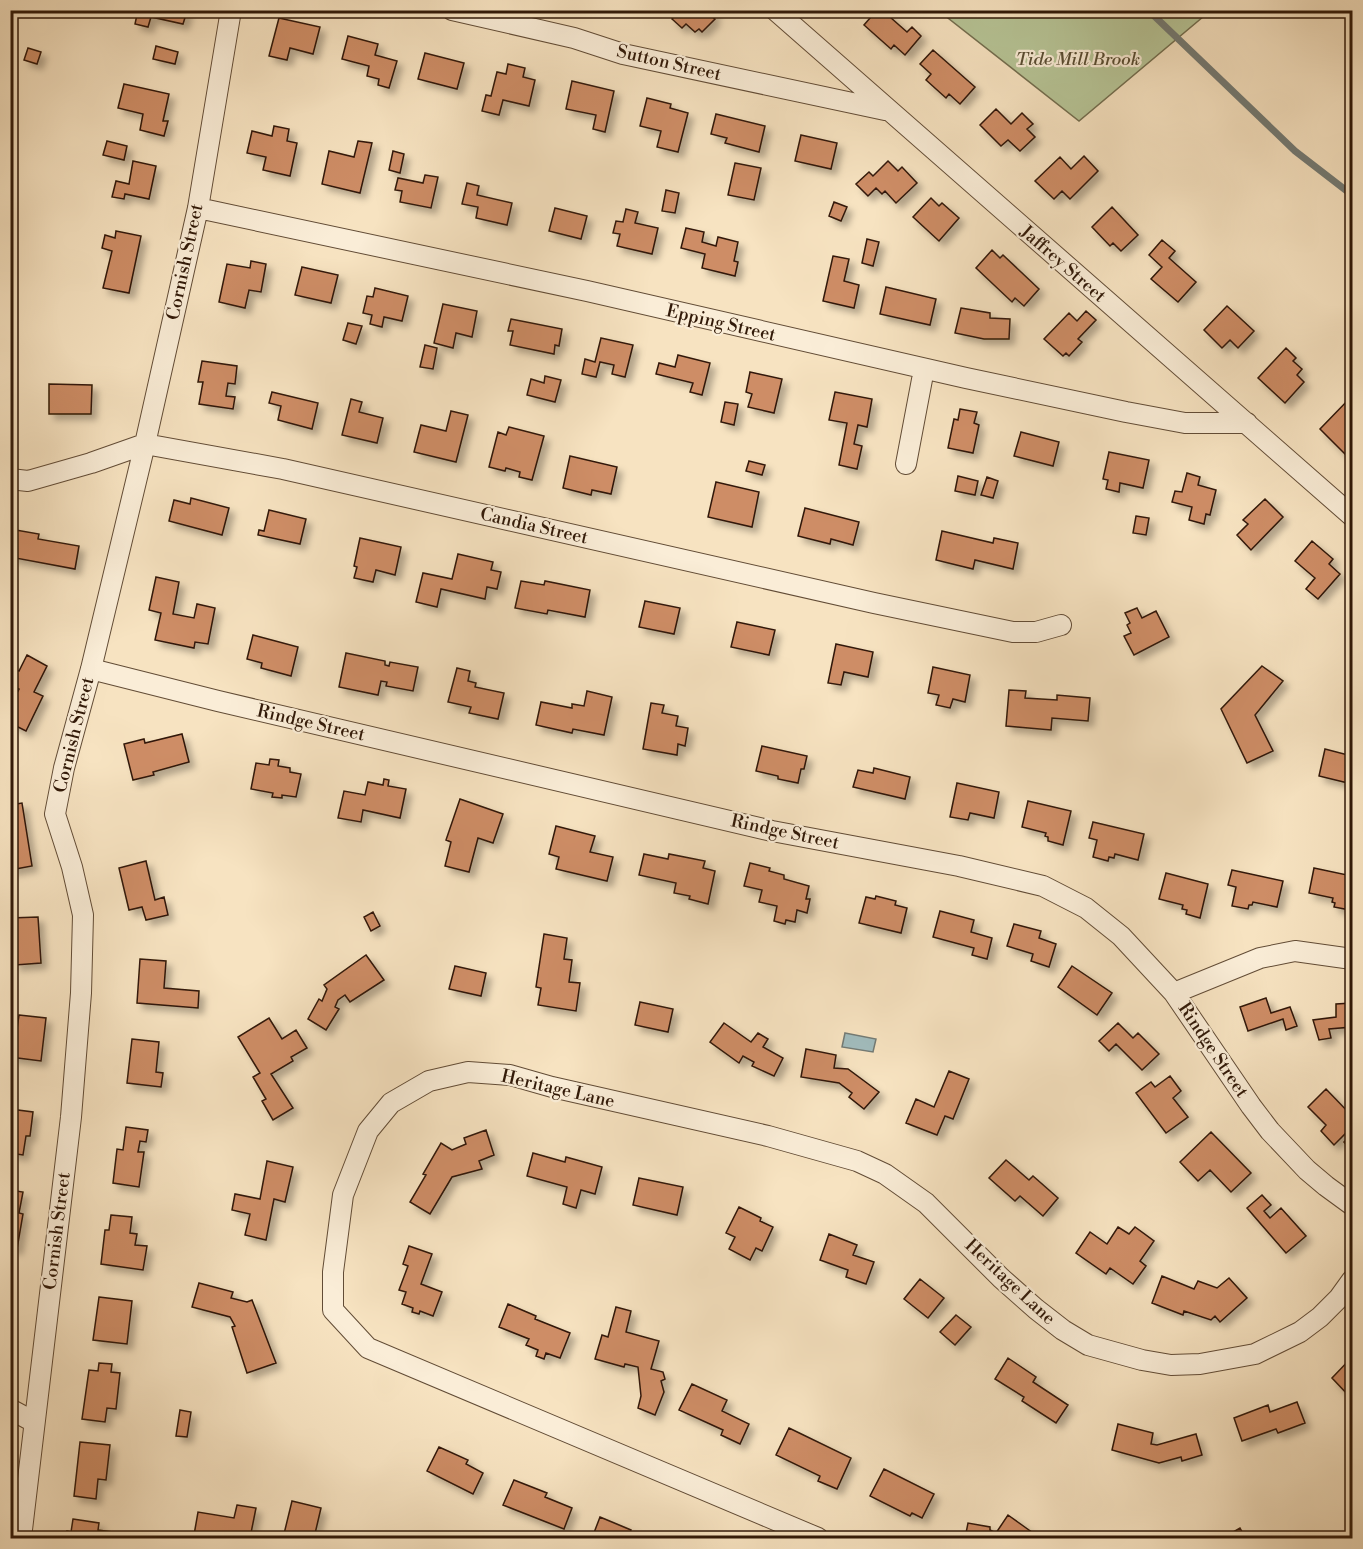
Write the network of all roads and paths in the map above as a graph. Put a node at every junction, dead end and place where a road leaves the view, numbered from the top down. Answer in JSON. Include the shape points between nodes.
{"nodes":[{"id":1,"x":231,"y":10,"type":"edge"},
{"id":2,"x":452,"y":10,"type":"edge"},
{"id":3,"x":775,"y":10,"type":"edge"},
{"id":4,"x":888,"y":110,"type":"junction"},
{"id":5,"x":198,"y":208,"type":"junction"},
{"id":6,"x":924,"y":369,"type":"junction"},
{"id":7,"x":1246,"y":423,"type":"junction"},
{"id":8,"x":145,"y":444,"type":"junction"},
{"id":9,"x":906,"y":464,"type":"dead end"},
{"id":10,"x":10,"y":478,"type":"edge"},
{"id":11,"x":1353,"y":516,"type":"edge"},
{"id":12,"x":1061,"y":625,"type":"dead end"},
{"id":13,"x":91,"y":669,"type":"junction"},
{"id":14,"x":1353,"y":959,"type":"edge"},
{"id":15,"x":1174,"y":993,"type":"junction"},
{"id":16,"x":1353,"y":1205,"type":"edge"},
{"id":17,"x":1353,"y":1280,"type":"edge"},
{"id":18,"x":10,"y":1409,"type":"edge"},
{"id":19,"x":34,"y":1422,"type":"junction"},
{"id":20,"x":21,"y":1539,"type":"edge"},
{"id":21,"x":818,"y":1539,"type":"edge"}],
"edges":[{"from":1,"to":5,"type":"street","name":"Cornish Street"},
{"from":2,"to":4,"type":"street","name":"Sutton Street","via":[[574,38],[623,54]]},
{"from":3,"to":4,"type":"street","name":"Jaffrey Street"},
{"from":4,"to":7,"type":"street","name":"Jaffrey Street"},
{"from":5,"to":6,"type":"street","name":"Epping Street","via":[[587,291]]},
{"from":5,"to":8,"type":"street","name":"Cornish Street"},
{"from":6,"to":7,"type":"street","name":"Epping Street","via":[[1185,423]]},
{"from":6,"to":9,"type":"street"},
{"from":7,"to":11,"type":"street","name":"Jaffrey Street"},
{"from":8,"to":10,"type":"street","via":[[28,481]]},
{"from":8,"to":12,"type":"street","name":"Candia Street","via":[[283,469],[1013,632],[1036,632]]},
{"from":8,"to":13,"type":"street","name":"Cornish Street"},
{"from":13,"to":15,"type":"street","name":"Rindge Street","via":[[772,831],[1043,886],[1086,908],[1121,936]]},
{"from":13,"to":19,"type":"street","name":"Cornish Street","via":[[63,768],[55,814],[83,915],[81,993],[71,1117]]},
{"from":14,"to":15,"type":"street","via":[[1295,951],[1260,958]]},
{"from":15,"to":16,"type":"street","name":"Rindge Street","via":[[1270,1131],[1307,1170]]},
{"from":17,"to":21,"type":"street","name":"Heritage Lane","via":[[1300,1332],[1255,1354],[1200,1364],[1142,1360],[1088,1345],[1063,1330],[1001,1278],[926,1203],[885,1174],[857,1161],[510,1075],[468,1072],[429,1081],[391,1103],[368,1131],[344,1196],[333,1272],[333,1310],[368,1348]]},
{"from":18,"to":19,"type":"street"},
{"from":19,"to":20,"type":"street","name":"Cornish Street"}]}
